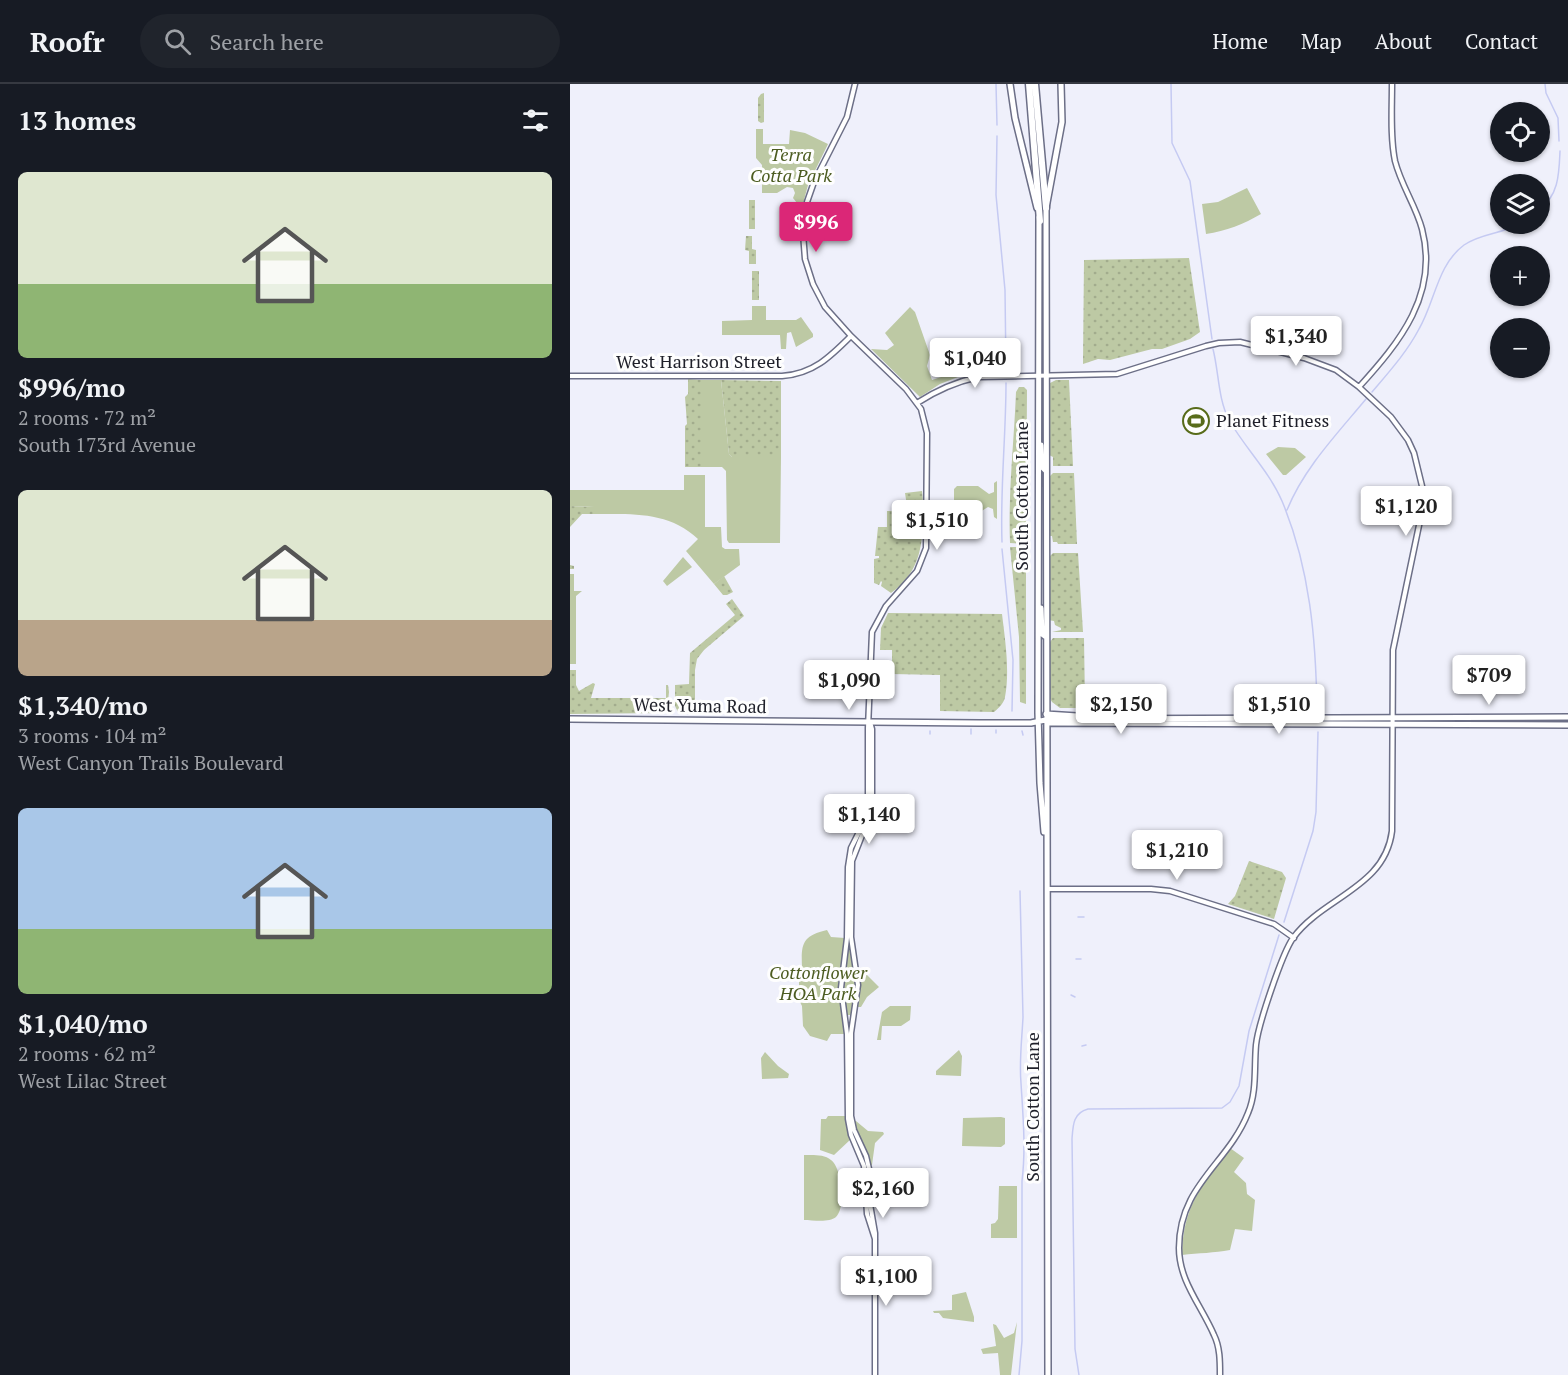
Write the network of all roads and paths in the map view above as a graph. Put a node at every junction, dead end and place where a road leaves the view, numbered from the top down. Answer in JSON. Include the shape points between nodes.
{"nodes":[{"id":1,"x":855,"y":84,"type":"edge"},
{"id":2,"x":1010,"y":84,"type":"edge"},
{"id":3,"x":1029,"y":84,"type":"edge"},
{"id":4,"x":1035,"y":84,"type":"edge"},
{"id":5,"x":1060,"y":84,"type":"edge"},
{"id":6,"x":1392,"y":84,"type":"edge"},
{"id":7,"x":1046,"y":208,"type":"junction"},
{"id":8,"x":1040,"y":221,"type":"junction"},
{"id":9,"x":851,"y":336,"type":"junction"},
{"id":10,"x":1038,"y":375,"type":"junction"},
{"id":11,"x":1046,"y":375,"type":"junction"},
{"id":12,"x":570,"y":376,"type":"edge"},
{"id":13,"x":1359,"y":387,"type":"junction"},
{"id":14,"x":917,"y":403,"type":"junction"},
{"id":15,"x":1037,"y":430,"type":"junction"},
{"id":16,"x":1046,"y":471,"type":"junction"},
{"id":17,"x":1038,"y":549,"type":"junction"},
{"id":18,"x":1046,"y":549,"type":"junction"},
{"id":19,"x":1037,"y":585,"type":"junction"},
{"id":20,"x":1046,"y":637,"type":"junction"},
{"id":21,"x":1568,"y":717,"type":"edge"},
{"id":22,"x":1046,"y":718,"type":"junction"},
{"id":23,"x":1307,"y":718,"type":"junction"},
{"id":24,"x":1392,"y":718,"type":"junction"},
{"id":25,"x":570,"y":719,"type":"edge"},
{"id":26,"x":1159,"y":719,"type":"junction"},
{"id":27,"x":1333,"y":721,"type":"junction"},
{"id":28,"x":870,"y":722,"type":"junction"},
{"id":29,"x":1038,"y":722,"type":"junction"},
{"id":30,"x":1106,"y":723,"type":"junction"},
{"id":31,"x":1272,"y":724,"type":"junction"},
{"id":32,"x":1392,"y":725,"type":"junction"},
{"id":33,"x":1568,"y":725,"type":"edge"},
{"id":34,"x":1040,"y":783,"type":"junction"},
{"id":35,"x":1046,"y":809,"type":"junction"},
{"id":36,"x":1046,"y":839,"type":"junction"},
{"id":37,"x":1048,"y":889,"type":"junction"},
{"id":38,"x":1294,"y":938,"type":"junction"},
{"id":39,"x":875,"y":1239,"type":"junction"},
{"id":40,"x":875,"y":1375,"type":"edge"},
{"id":41,"x":1047,"y":1375,"type":"edge"},
{"id":42,"x":1220,"y":1375,"type":"edge"}],
"edges":[{"from":1,"to":9,"type":"street","via":[[848,117],[814,182],[805,213],[803,240],[813,284],[825,308]]},
{"from":2,"to":8,"type":"main road","name":"South Cotton Lane"},
{"from":3,"to":8,"type":"highway"},
{"from":4,"to":7,"type":"highway"},
{"from":5,"to":7,"type":"main road","name":"South Cotton Lane","via":[[1061,128]]},
{"from":6,"to":13,"type":"street","via":[[1394,152],[1422,229],[1424,279],[1406,330]]},
{"from":7,"to":11,"type":"main road","name":"South Cotton Lane"},
{"from":8,"to":10,"type":"main road","name":"South Cotton Lane"},
{"from":9,"to":12,"type":"street","name":"West Harrison Street","via":[[818,366],[785,376]]},
{"from":9,"to":14,"type":"street"},
{"from":10,"to":11,"type":"street"},
{"from":10,"to":14,"type":"street","via":[[993,375],[960,381]]},
{"from":10,"to":15,"type":"main road","name":"South Cotton Lane"},
{"from":11,"to":13,"type":"street","via":[[1124,373],[1213,344],[1240,342],[1336,370]]},
{"from":11,"to":16,"type":"main road","name":"South Cotton Lane"},
{"from":13,"to":24,"type":"street","via":[[1391,417],[1408,440],[1422,486],[1421,516],[1393,651]]},
{"from":14,"to":28,"type":"street","via":[[927,432],[926,548],[917,571],[886,606],[872,632]]},
{"from":15,"to":16,"type":"main road","via":[[1042,467]]},
{"from":15,"to":17,"type":"main road","name":"South Cotton Lane"},
{"from":16,"to":18,"type":"main road","name":"South Cotton Lane"},
{"from":17,"to":18,"type":"main road"},
{"from":17,"to":19,"type":"main road","name":"South Cotton Lane"},
{"from":18,"to":20,"type":"main road","name":"South Cotton Lane"},
{"from":19,"to":20,"type":"main road","via":[[1042,632]]},
{"from":19,"to":29,"type":"main road","name":"South Cotton Lane"},
{"from":20,"to":22,"type":"main road","name":"South Cotton Lane"},
{"from":21,"to":24,"type":"main road","name":"West Yuma Road"},
{"from":22,"to":26,"type":"main road","name":"West Yuma Road"},
{"from":22,"to":29,"type":"main road","name":"West Yuma Road"},
{"from":22,"to":30,"type":"main road","name":"West Yuma Road","via":[[1050,723]]},
{"from":22,"to":35,"type":"main road","name":"South Cotton Lane"},
{"from":23,"to":26,"type":"main road","name":"West Yuma Road"},
{"from":23,"to":27,"type":"main road","name":"West Yuma Road"},
{"from":23,"to":31,"type":"main road","via":[[1302,722]]},
{"from":24,"to":27,"type":"main road","name":"West Yuma Road"},
{"from":24,"to":32,"type":"street"},
{"from":25,"to":28,"type":"main road","name":"West Yuma Road"},
{"from":26,"to":30,"type":"main road"},
{"from":27,"to":31,"type":"main road","name":"West Yuma Road"},
{"from":27,"to":32,"type":"main road","name":"West Yuma Road"},
{"from":28,"to":29,"type":"main road","name":"West Yuma Road"},
{"from":28,"to":39,"type":"street","via":[[873,806],[852,864],[852,940],[858,985],[851,1035],[851,1116],[869,1169]]},
{"from":28,"to":39,"type":"street","via":[[868,806],[848,859],[847,938],[841,992],[847,1032],[849,1126],[864,1166],[867,1214]]},
{"from":29,"to":34,"type":"main road","name":"South Cotton Lane"},
{"from":30,"to":31,"type":"main road","name":"West Yuma Road"},
{"from":32,"to":33,"type":"main road","name":"West Yuma Road"},
{"from":32,"to":38,"type":"street","via":[[1392,831],[1388,852],[1376,870]]},
{"from":34,"to":35,"type":"main road"},
{"from":34,"to":36,"type":"main road","name":"South Cotton Lane"},
{"from":35,"to":36,"type":"main road","name":"South Cotton Lane"},
{"from":36,"to":37,"type":"main road","name":"South Cotton Lane"},
{"from":37,"to":38,"type":"street","via":[[1164,890],[1278,927]]},
{"from":37,"to":41,"type":"main road","name":"South Cotton Lane"},
{"from":38,"to":42,"type":"street","via":[[1258,1034],[1249,1111],[1243,1125],[1196,1187],[1180,1228],[1180,1265],[1215,1336]]},
{"from":39,"to":40,"type":"street"}]}
